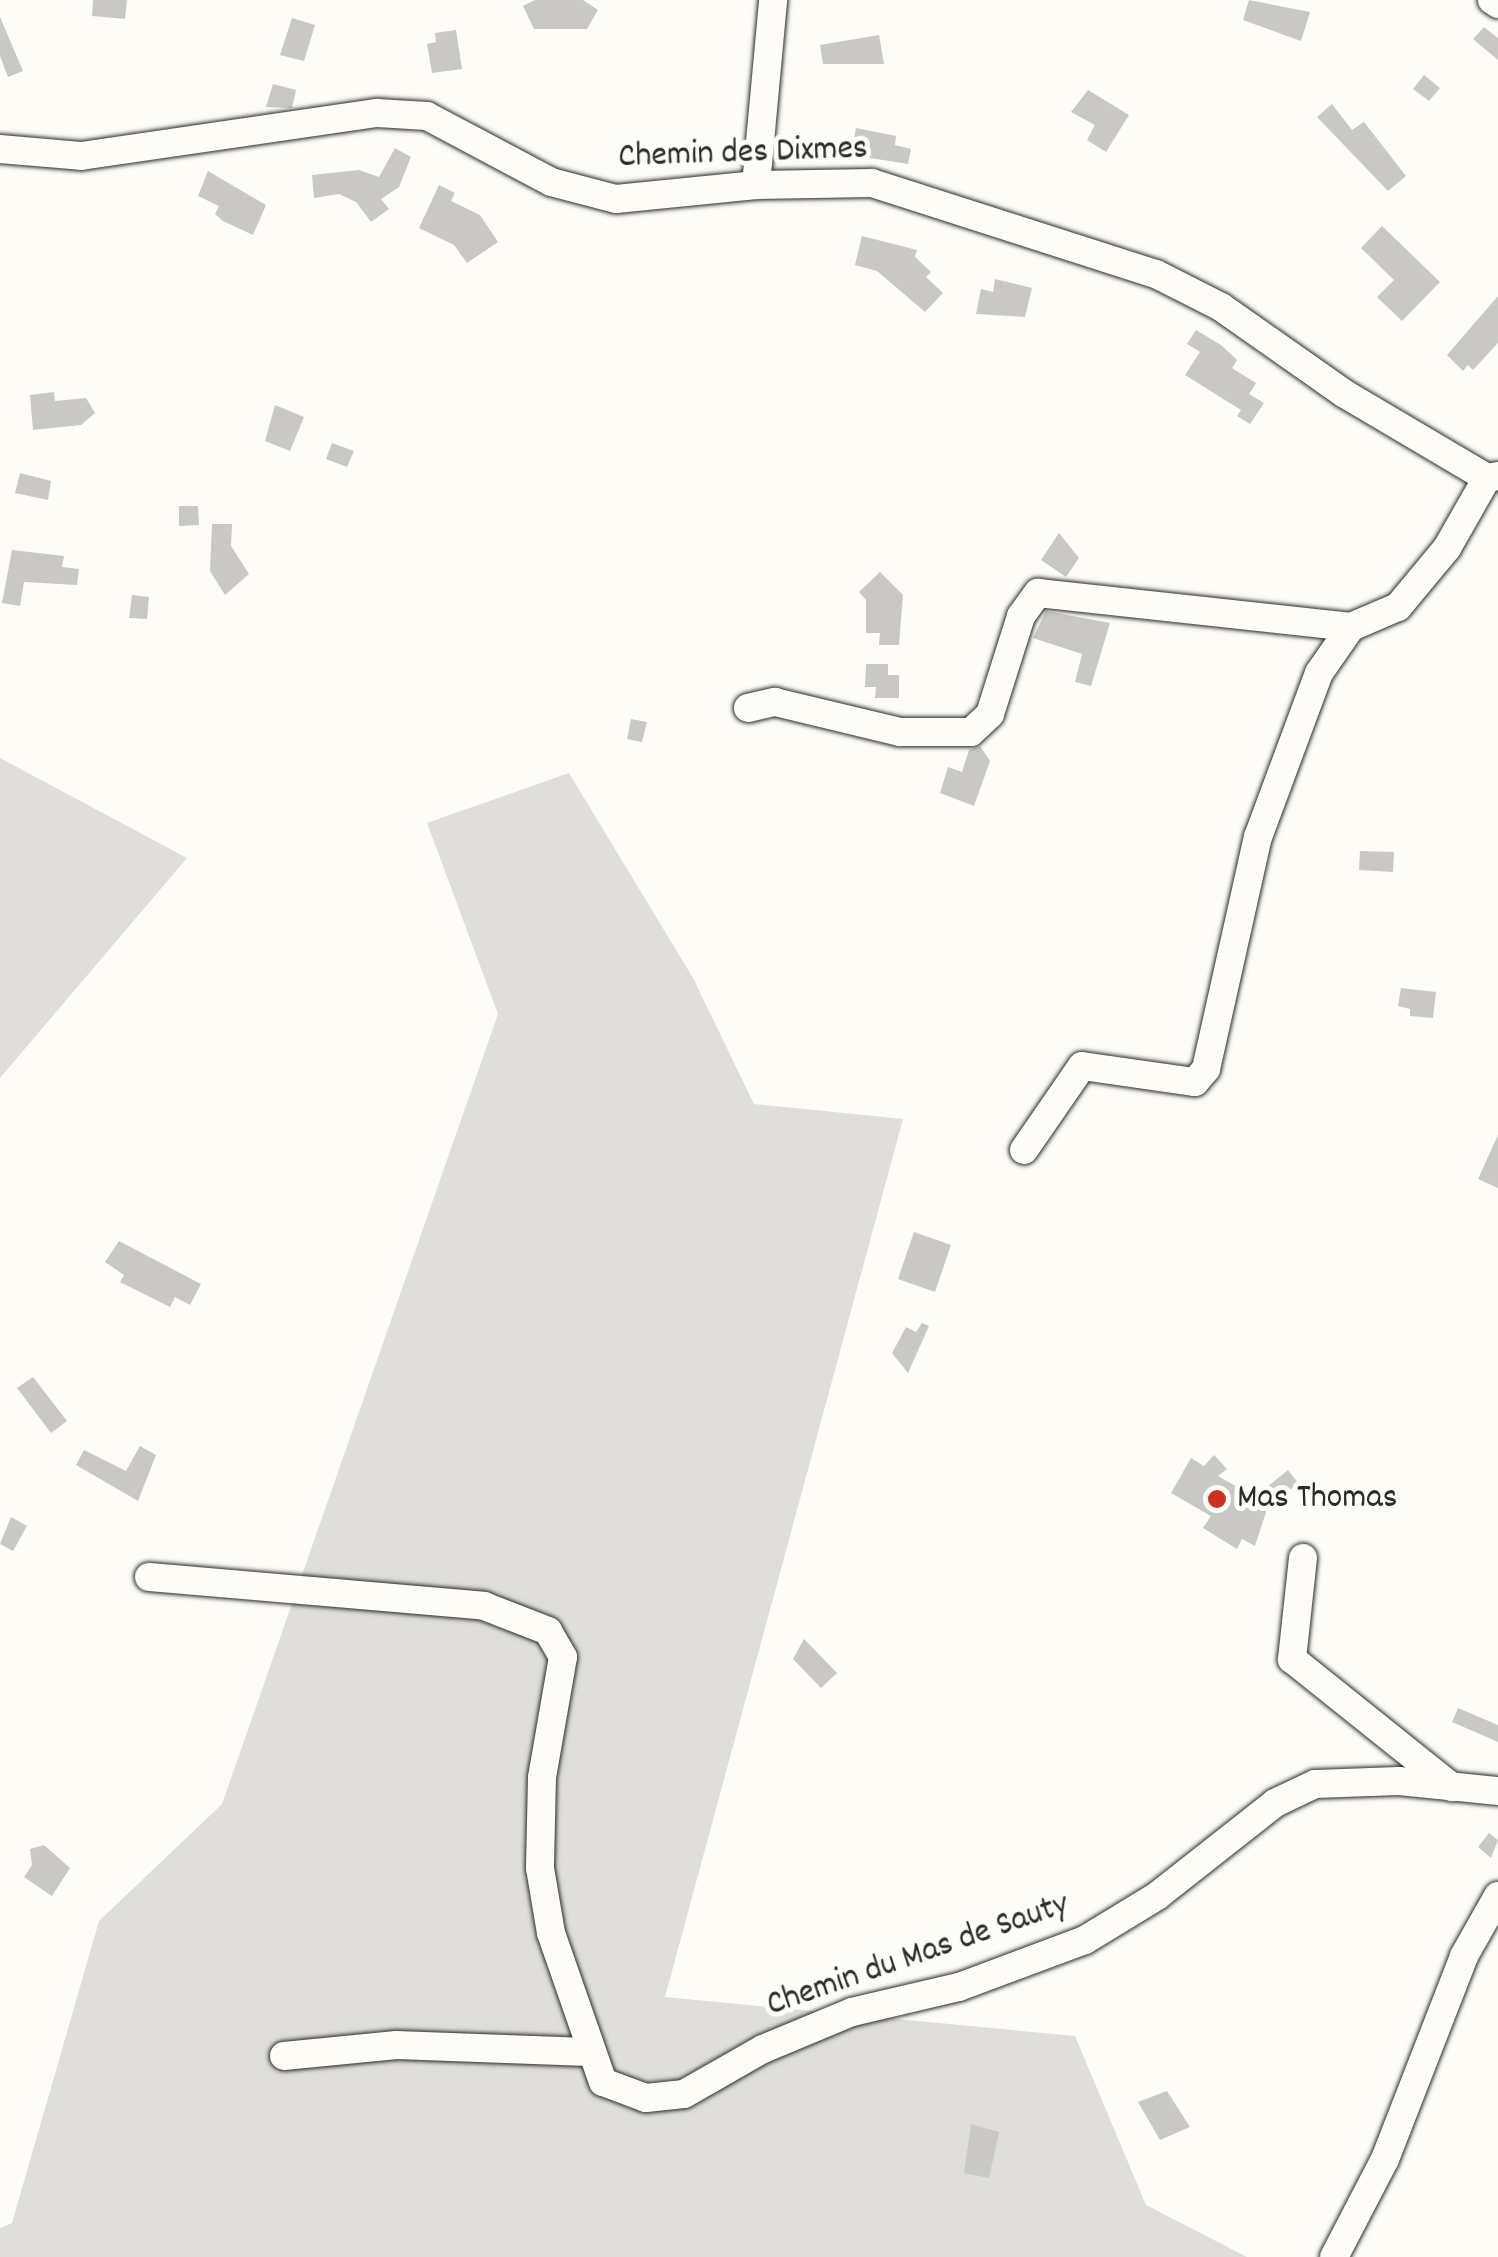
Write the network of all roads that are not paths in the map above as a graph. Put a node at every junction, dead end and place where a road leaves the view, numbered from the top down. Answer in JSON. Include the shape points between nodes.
{"nodes":[{"id":1,"x":773,"y":0,"type":"edge"},
{"id":2,"x":0,"y":150,"type":"edge"},
{"id":3,"x":756,"y":185,"type":"junction"},
{"id":4,"x":1492,"y":477,"type":"edge"},
{"id":5,"x":1351,"y":627,"type":"junction"},
{"id":6,"x":748,"y":708,"type":"dead end"},
{"id":7,"x":1024,"y":1150,"type":"dead end"},
{"id":8,"x":1302,"y":1558,"type":"dead end"},
{"id":9,"x":148,"y":1576,"type":"dead end"},
{"id":10,"x":1454,"y":1788,"type":"junction"},
{"id":11,"x":1498,"y":1791,"type":"edge"},
{"id":12,"x":1498,"y":1896,"type":"edge"},
{"id":13,"x":588,"y":2052,"type":"junction"},
{"id":14,"x":284,"y":2056,"type":"dead end"},
{"id":15,"x":1334,"y":2257,"type":"edge"}],
"edges":[{"from":1,"to":3,"type":"street"},
{"from":2,"to":3,"type":"street","name":"Chemin des Dixmes","via":[[81,156],[377,113],[427,116],[550,182],[616,199]]},
{"from":3,"to":4,"type":"street","name":"Chemin des Dixmes","via":[[872,183],[1156,274],[1221,307],[1345,394]]},
{"from":4,"to":5,"type":"street","via":[[1448,548],[1398,607]]},
{"from":5,"to":6,"type":"street","via":[[1038,593],[1021,616],[990,714],[971,732],[900,732],[774,702]]},
{"from":5,"to":7,"type":"street","via":[[1319,673],[1258,836],[1206,1069],[1195,1082],[1082,1066]]},
{"from":8,"to":10,"type":"street","via":[[1292,1659]]},
{"from":9,"to":13,"type":"street","name":"Chemin du Mas de Sauty","via":[[484,1606],[548,1631],[563,1657],[542,1777],[540,1868],[551,1932]]},
{"from":10,"to":11,"type":"street","name":"Chemin du Mas de Sauty"},
{"from":10,"to":13,"type":"street","name":"Chemin du Mas de Sauty","via":[[1315,1784],[1275,1803],[1157,1896],[1085,1940],[958,1988],[816,2026],[684,2094],[620,2094],[603,2082]]},
{"from":12,"to":15,"type":"street","via":[[1464,1956],[1385,2160]]},
{"from":13,"to":14,"type":"street","via":[[396,2046]]}]}
